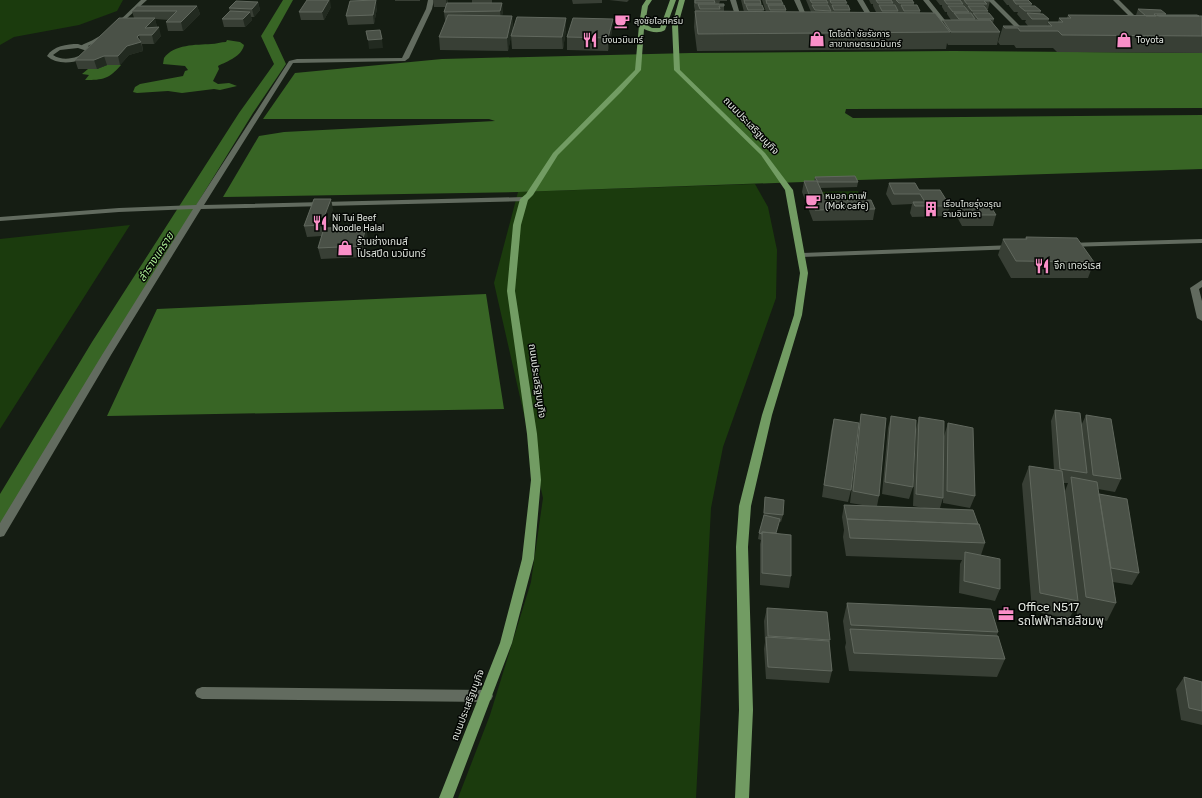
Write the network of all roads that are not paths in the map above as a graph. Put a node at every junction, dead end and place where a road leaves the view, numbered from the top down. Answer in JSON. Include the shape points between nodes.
{"nodes":[{"id":1,"x":144,"y":0,"type":"edge"},
{"id":2,"x":431,"y":0,"type":"edge"},
{"id":3,"x":649,"y":0,"type":"edge"},
{"id":4,"x":673,"y":0,"type":"edge"},
{"id":5,"x":682,"y":0,"type":"edge"},
{"id":6,"x":733,"y":0,"type":"edge"},
{"id":7,"x":797,"y":0,"type":"edge"},
{"id":8,"x":860,"y":0,"type":"edge"},
{"id":9,"x":926,"y":0,"type":"edge"},
{"id":10,"x":991,"y":0,"type":"edge"},
{"id":11,"x":1116,"y":0,"type":"edge"},
{"id":12,"x":874,"y":24,"type":"edge"},
{"id":13,"x":642,"y":25,"type":"junction"},
{"id":14,"x":946,"y":25,"type":"edge"},
{"id":15,"x":742,"y":26,"type":"edge"},
{"id":16,"x":809,"y":26,"type":"edge"},
{"id":17,"x":1145,"y":29,"type":"edge"},
{"id":18,"x":1020,"y":30,"type":"edge"},
{"id":19,"x":83,"y":47,"type":"junction"},
{"id":20,"x":526,"y":197,"type":"junction"},
{"id":21,"x":194,"y":207,"type":"junction"},
{"id":22,"x":0,"y":219,"type":"edge"},
{"id":23,"x":1202,"y":241,"type":"edge"},
{"id":24,"x":1062,"y":245,"type":"edge"},
{"id":25,"x":1024,"y":246,"type":"edge"},
{"id":26,"x":802,"y":255,"type":"junction"},
{"id":27,"x":1202,"y":283,"type":"edge"},
{"id":28,"x":1202,"y":318,"type":"edge"},
{"id":29,"x":0,"y":533,"type":"edge"},
{"id":30,"x":202,"y":693,"type":"dead end"},
{"id":31,"x":486,"y":696,"type":"junction"},
{"id":32,"x":446,"y":798,"type":"edge"},
{"id":33,"x":742,"y":798,"type":"edge"}],
"edges":[{"from":1,"to":19,"type":"street","via":[[104,36]]},
{"from":2,"to":21,"type":"street","via":[[403,60],[291,62]]},
{"from":3,"to":13,"type":"main road","name":"ถนนประเสริฐมนูกิจ","via":[[645,6]]},
{"from":4,"to":13,"type":"main road","via":[[662,30],[651,30]]},
{"from":5,"to":26,"type":"main road","name":"ถนนประเสริฐมนูกิจ","via":[[675,25],[677,70],[763,154],[789,190]]},
{"from":6,"to":15,"type":"street"},
{"from":7,"to":16,"type":"street"},
{"from":8,"to":12,"type":"street"},
{"from":9,"to":14,"type":"street"},
{"from":10,"to":18,"type":"street"},
{"from":11,"to":17,"type":"street"},
{"from":13,"to":20,"type":"main road","name":"ถนนประเสริฐมนูกิจ","via":[[638,70],[555,154]]},
{"from":19,"to":19,"type":"street","via":[[90,51],[80,57],[62,60],[50,56],[58,50]]},
{"from":20,"to":21,"type":"street"},
{"from":20,"to":31,"type":"main road","name":"ถนนประเสริฐมนูกิจ","via":[[518,225],[511,291],[532,434],[536,480],[528,559],[506,644]]},
{"from":21,"to":22,"type":"street"},
{"from":21,"to":29,"type":"street"},
{"from":23,"to":24,"type":"street"},
{"from":25,"to":26,"type":"street"},
{"from":26,"to":33,"type":"main road","name":"ถนนประเสริฐมนูกิจ","via":[[804,273],[798,315],[767,415],[745,506],[742,547],[746,710]]},
{"from":27,"to":28,"type":"street","via":[[1194,288]]},
{"from":30,"to":31,"type":"street"},
{"from":31,"to":32,"type":"main road","name":"ถนนประเสริฐมนูกิจ"}]}
